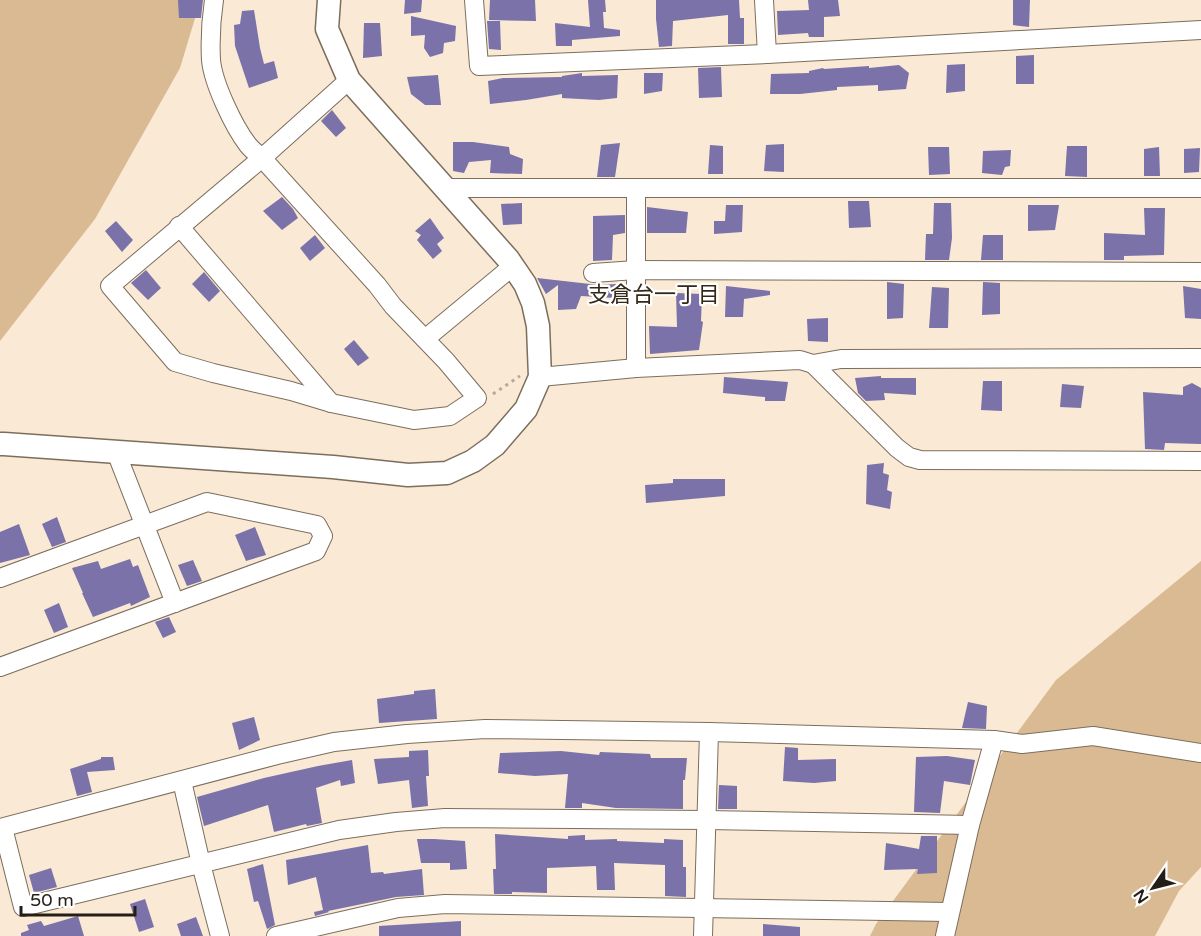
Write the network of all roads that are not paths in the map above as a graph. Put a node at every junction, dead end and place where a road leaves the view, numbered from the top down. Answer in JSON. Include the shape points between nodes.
{"nodes":[{"id":1,"x":214,"y":0,"type":"edge"},
{"id":2,"x":329,"y":0,"type":"edge"},
{"id":3,"x":474,"y":0,"type":"edge"},
{"id":4,"x":764,"y":0,"type":"edge"},
{"id":5,"x":1201,"y":30,"type":"edge"},
{"id":6,"x":767,"y":54,"type":"junction"},
{"id":7,"x":349,"y":80,"type":"junction"},
{"id":8,"x":262,"y":158,"type":"junction"},
{"id":9,"x":446,"y":188,"type":"junction"},
{"id":10,"x":636,"y":188,"type":"junction"},
{"id":11,"x":1201,"y":188,"type":"edge"},
{"id":12,"x":180,"y":226,"type":"junction"},
{"id":13,"x":513,"y":266,"type":"junction"},
{"id":14,"x":636,"y":270,"type":"junction"},
{"id":15,"x":1201,"y":272,"type":"edge"},
{"id":16,"x":593,"y":273,"type":"dead end"},
{"id":17,"x":425,"y":339,"type":"junction"},
{"id":18,"x":1201,"y":358,"type":"edge"},
{"id":19,"x":813,"y":364,"type":"junction"},
{"id":20,"x":636,"y":368,"type":"junction"},
{"id":21,"x":539,"y":370,"type":"junction"},
{"id":22,"x":331,"y":403,"type":"junction"},
{"id":23,"x":0,"y":444,"type":"edge"},
{"id":24,"x":116,"y":452,"type":"junction"},
{"id":25,"x":1201,"y":461,"type":"edge"},
{"id":26,"x":145,"y":525,"type":"junction"},
{"id":27,"x":0,"y":578,"type":"edge"},
{"id":28,"x":176,"y":603,"type":"junction"},
{"id":29,"x":0,"y":667,"type":"edge"},
{"id":30,"x":709,"y":732,"type":"junction"},
{"id":31,"x":994,"y":740,"type":"junction"},
{"id":32,"x":1201,"y":753,"type":"edge"},
{"id":33,"x":182,"y":781,"type":"junction"},
{"id":34,"x":707,"y":820,"type":"junction"},
{"id":35,"x":970,"y":825,"type":"junction"},
{"id":36,"x":1,"y":828,"type":"edge"},
{"id":37,"x":201,"y":864,"type":"junction"},
{"id":38,"x":704,"y":909,"type":"junction"},
{"id":39,"x":950,"y":912,"type":"junction"},
{"id":40,"x":220,"y":936,"type":"edge"},
{"id":41,"x":276,"y":936,"type":"edge"},
{"id":42,"x":703,"y":936,"type":"edge"},
{"id":43,"x":945,"y":936,"type":"edge"}],
"edges":[{"from":1,"to":8,"type":"street","via":[[211,60],[215,81],[248,146]]},
{"from":2,"to":7,"type":"street","via":[[327,29]]},
{"from":3,"to":6,"type":"street","via":[[479,66]]},
{"from":4,"to":6,"type":"street"},
{"from":5,"to":6,"type":"street"},
{"from":7,"to":8,"type":"street"},
{"from":7,"to":9,"type":"street"},
{"from":8,"to":12,"type":"street"},
{"from":8,"to":17,"type":"street"},
{"from":9,"to":10,"type":"street"},
{"from":9,"to":13,"type":"street"},
{"from":10,"to":11,"type":"street"},
{"from":10,"to":14,"type":"street"},
{"from":12,"to":22,"type":"street"},
{"from":12,"to":22,"type":"street","via":[[110,286],[117,295],[176,362]]},
{"from":13,"to":17,"type":"street"},
{"from":13,"to":21,"type":"street","via":[[533,303]]},
{"from":14,"to":15,"type":"street"},
{"from":14,"to":16,"type":"street"},
{"from":14,"to":20,"type":"street"},
{"from":17,"to":22,"type":"street","via":[[477,398],[450,416],[426,420]]},
{"from":18,"to":19,"type":"street","via":[[841,359]]},
{"from":19,"to":20,"type":"street","via":[[800,360]]},
{"from":19,"to":25,"type":"street","via":[[897,448],[920,460]]},
{"from":20,"to":21,"type":"street"},
{"from":21,"to":24,"type":"street","via":[[526,409],[495,445],[447,473],[408,475]]},
{"from":23,"to":24,"type":"street"},
{"from":24,"to":26,"type":"street"},
{"from":26,"to":27,"type":"street"},
{"from":26,"to":28,"type":"street"},
{"from":26,"to":28,"type":"street","via":[[207,502],[317,525],[324,536],[316,551]]},
{"from":28,"to":29,"type":"street"},
{"from":30,"to":31,"type":"street"},
{"from":30,"to":33,"type":"street","via":[[485,729],[407,734],[334,742]]},
{"from":30,"to":34,"type":"street"},
{"from":31,"to":32,"type":"street","via":[[1022,744],[1093,736]]},
{"from":31,"to":35,"type":"street"},
{"from":33,"to":36,"type":"street"},
{"from":33,"to":37,"type":"street"},
{"from":34,"to":35,"type":"street"},
{"from":34,"to":37,"type":"street","via":[[444,818],[396,822],[339,830]]},
{"from":34,"to":38,"type":"street"},
{"from":35,"to":39,"type":"street"},
{"from":36,"to":37,"type":"street","via":[[23,907]]},
{"from":37,"to":40,"type":"street"},
{"from":38,"to":39,"type":"street"},
{"from":38,"to":41,"type":"street","via":[[445,904],[398,908]]},
{"from":38,"to":42,"type":"street"},
{"from":39,"to":43,"type":"street"}]}
